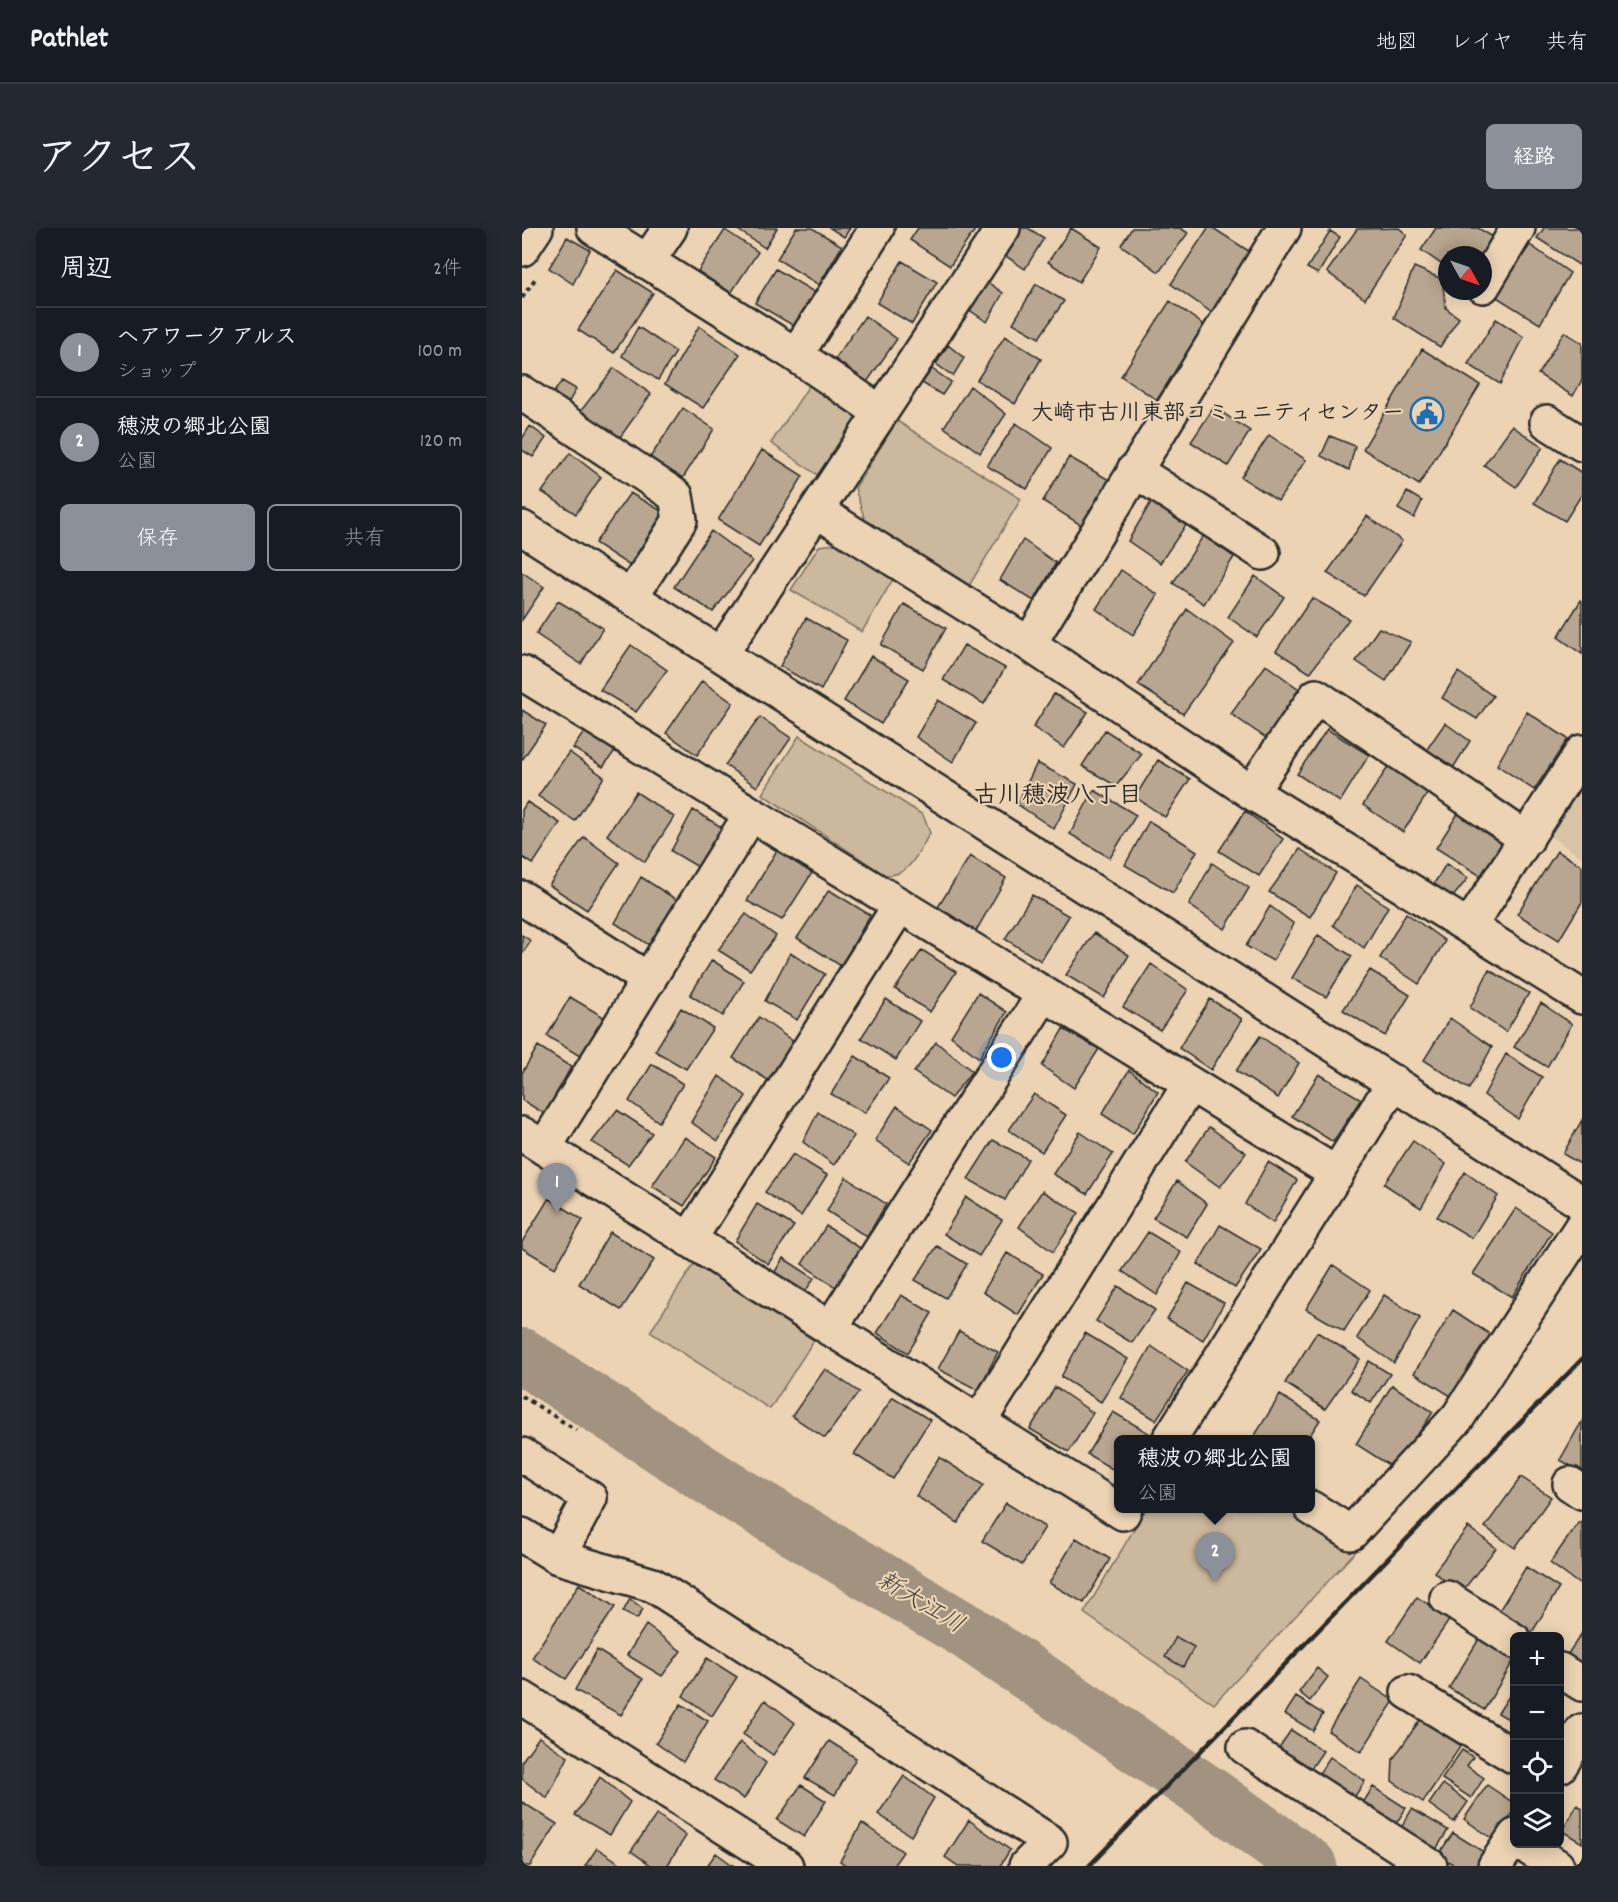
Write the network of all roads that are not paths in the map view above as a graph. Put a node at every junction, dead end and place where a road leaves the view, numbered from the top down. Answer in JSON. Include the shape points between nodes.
{"nodes":[{"id":1,"x":536,"y":228,"type":"edge"},
{"id":2,"x":594,"y":228,"type":"edge"},
{"id":3,"x":670,"y":228,"type":"edge"},
{"id":4,"x":877,"y":228,"type":"edge"},
{"id":5,"x":1003,"y":228,"type":"edge"},
{"id":6,"x":1284,"y":228,"type":"edge"},
{"id":7,"x":1518,"y":228,"type":"edge"},
{"id":8,"x":522,"y":249,"type":"edge"},
{"id":9,"x":647,"y":262,"type":"junction"},
{"id":10,"x":1492,"y":271,"type":"edge"},
{"id":11,"x":796,"y":355,"type":"junction"},
{"id":12,"x":522,"y":393,"type":"edge"},
{"id":13,"x":880,"y":412,"type":"junction"},
{"id":14,"x":1547,"y":422,"type":"dead end"},
{"id":15,"x":1582,"y":444,"type":"edge"},
{"id":16,"x":1134,"y":470,"type":"junction"},
{"id":17,"x":817,"y":511,"type":"junction"},
{"id":18,"x":522,"y":528,"type":"edge"},
{"id":19,"x":1263,"y":553,"type":"dead end"},
{"id":20,"x":631,"y":597,"type":"junction"},
{"id":21,"x":1029,"y":644,"type":"junction"},
{"id":22,"x":721,"y":654,"type":"junction"},
{"id":23,"x":522,"y":673,"type":"edge"},
{"id":24,"x":1582,"y":752,"type":"edge"},
{"id":25,"x":1251,"y":792,"type":"junction"},
{"id":26,"x":751,"y":814,"type":"junction"},
{"id":27,"x":1527,"y":838,"type":"junction"},
{"id":28,"x":522,"y":898,"type":"edge"},
{"id":29,"x":900,"y":905,"type":"junction"},
{"id":30,"x":1469,"y":927,"type":"junction"},
{"id":31,"x":650,"y":980,"type":"junction"},
{"id":32,"x":1044,"y":994,"type":"junction"},
{"id":33,"x":1582,"y":997,"type":"edge"},
{"id":34,"x":1394,"y":1082,"type":"junction"},
{"id":35,"x":1190,"y":1084,"type":"junction"},
{"id":36,"x":533,"y":1141,"type":"edge"},
{"id":37,"x":1336,"y":1174,"type":"junction"},
{"id":38,"x":1582,"y":1203,"type":"edge"},
{"id":39,"x":1582,"y":1226,"type":"edge"},
{"id":40,"x":689,"y":1240,"type":"junction"},
{"id":41,"x":830,"y":1329,"type":"junction"},
{"id":42,"x":979,"y":1422,"type":"junction"},
{"id":43,"x":1182,"y":1435,"type":"edge"},
{"id":44,"x":522,"y":1455,"type":"edge"},
{"id":45,"x":1114,"y":1507,"type":"edge"},
{"id":46,"x":1315,"y":1510,"type":"edge"},
{"id":47,"x":522,"y":1535,"type":"edge"},
{"id":48,"x":558,"y":1557,"type":"junction"},
{"id":49,"x":1447,"y":1598,"type":"dead end"},
{"id":50,"x":1510,"y":1638,"type":"edge"},
{"id":51,"x":1564,"y":1673,"type":"edge"},
{"id":52,"x":1582,"y":1684,"type":"edge"},
{"id":53,"x":1408,"y":1692,"type":"dead end"},
{"id":54,"x":522,"y":1698,"type":"edge"},
{"id":55,"x":1582,"y":1731,"type":"edge"},
{"id":56,"x":1245,"y":1747,"type":"dead end"},
{"id":57,"x":1510,"y":1754,"type":"edge"},
{"id":58,"x":1564,"y":1760,"type":"edge"},
{"id":59,"x":1510,"y":1847,"type":"edge"},
{"id":60,"x":1530,"y":1848,"type":"edge"},
{"id":61,"x":786,"y":1866,"type":"edge"},
{"id":62,"x":1026,"y":1866,"type":"edge"},
{"id":63,"x":1430,"y":1866,"type":"edge"},
{"id":64,"x":1495,"y":1866,"type":"edge"},
{"id":65,"x":1557,"y":1866,"type":"edge"}],
"edges":[{"from":1,"to":8,"type":"street"},
{"from":2,"to":9,"type":"street"},
{"from":3,"to":9,"type":"street"},
{"from":4,"to":11,"type":"street"},
{"from":5,"to":13,"type":"street"},
{"from":6,"to":16,"type":"street"},
{"from":7,"to":10,"type":"street"},
{"from":9,"to":11,"type":"street"},
{"from":11,"to":13,"type":"street"},
{"from":12,"to":20,"type":"street","via":[[676,495],[680,520]]},
{"from":13,"to":17,"type":"street"},
{"from":14,"to":15,"type":"street"},
{"from":16,"to":19,"type":"street"},
{"from":16,"to":21,"type":"street"},
{"from":17,"to":21,"type":"street"},
{"from":17,"to":22,"type":"street"},
{"from":18,"to":20,"type":"street"},
{"from":20,"to":22,"type":"street"},
{"from":21,"to":25,"type":"street"},
{"from":22,"to":34,"type":"street"},
{"from":23,"to":26,"type":"street"},
{"from":24,"to":27,"type":"street"},
{"from":25,"to":27,"type":"street","via":[[1316,696]]},
{"from":25,"to":30,"type":"street"},
{"from":26,"to":29,"type":"street"},
{"from":26,"to":31,"type":"street"},
{"from":27,"to":30,"type":"street"},
{"from":28,"to":31,"type":"street"},
{"from":29,"to":32,"type":"street"},
{"from":29,"to":40,"type":"street"},
{"from":30,"to":33,"type":"street"},
{"from":31,"to":36,"type":"street"},
{"from":32,"to":35,"type":"street"},
{"from":32,"to":41,"type":"street"},
{"from":34,"to":37,"type":"street"},
{"from":34,"to":38,"type":"street"},
{"from":35,"to":37,"type":"street"},
{"from":35,"to":42,"type":"street"},
{"from":36,"to":40,"type":"street"},
{"from":37,"to":43,"type":"street"},
{"from":39,"to":46,"type":"street","via":[[1458,1417],[1351,1533]]},
{"from":40,"to":41,"type":"street"},
{"from":41,"to":42,"type":"street"},
{"from":42,"to":45,"type":"street"},
{"from":44,"to":48,"type":"street","via":[[590,1498]]},
{"from":47,"to":48,"type":"street"},
{"from":48,"to":62,"type":"street","via":[[653,1585],[1050,1842]]},
{"from":49,"to":50,"type":"street"},
{"from":51,"to":52,"type":"street"},
{"from":53,"to":57,"type":"street"},
{"from":54,"to":61,"type":"street"},
{"from":55,"to":58,"type":"street"},
{"from":56,"to":63,"type":"street"},
{"from":59,"to":64,"type":"street"},
{"from":60,"to":65,"type":"street"}]}
